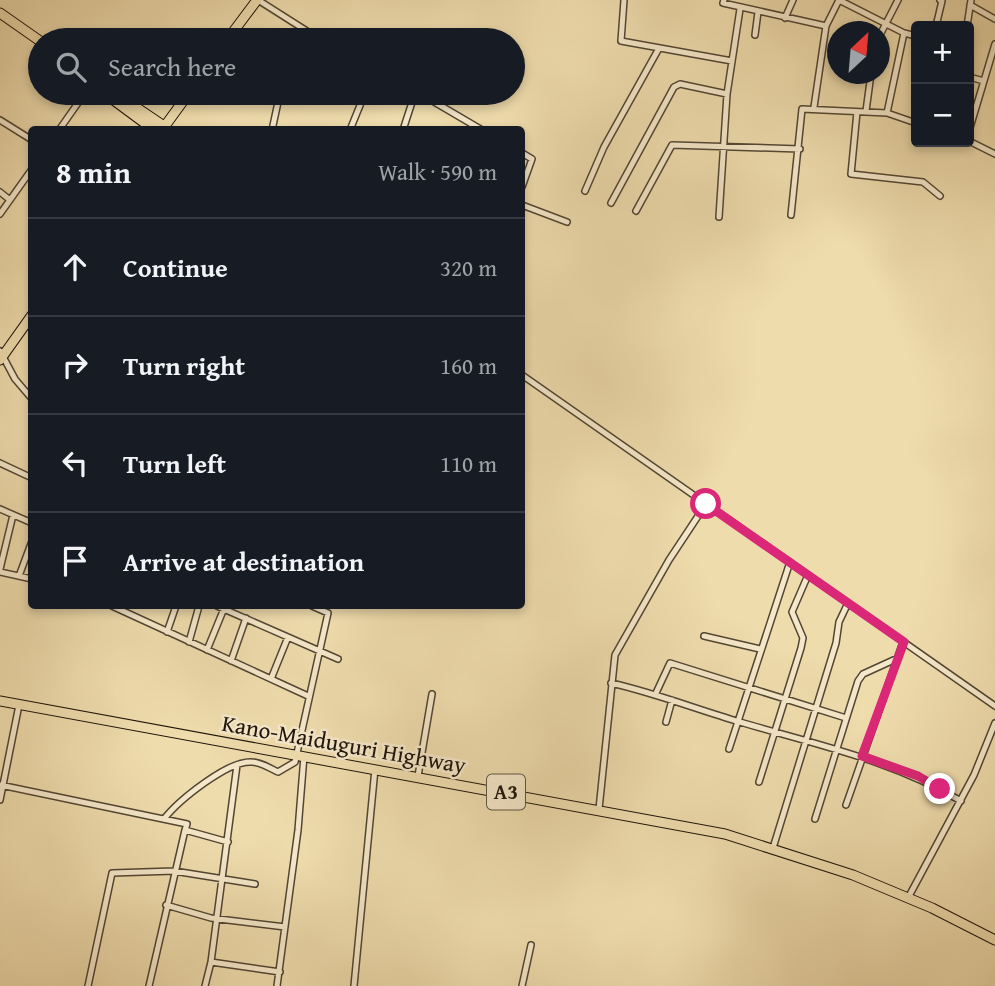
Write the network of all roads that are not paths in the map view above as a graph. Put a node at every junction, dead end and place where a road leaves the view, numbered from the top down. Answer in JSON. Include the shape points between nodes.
{"nodes":[{"id":1,"x":257,"y":0,"type":"edge"},
{"id":2,"x":624,"y":0,"type":"edge"},
{"id":3,"x":724,"y":0,"type":"edge"},
{"id":4,"x":793,"y":0,"type":"edge"},
{"id":5,"x":839,"y":0,"type":"edge"},
{"id":6,"x":898,"y":0,"type":"edge"},
{"id":7,"x":940,"y":0,"type":"edge"},
{"id":8,"x":971,"y":2,"type":"edge"},
{"id":9,"x":740,"y":9,"type":"junction"},
{"id":10,"x":758,"y":12,"type":"junction"},
{"id":11,"x":0,"y":13,"type":"edge"},
{"id":12,"x":785,"y":18,"type":"junction"},
{"id":13,"x":995,"y":19,"type":"edge"},
{"id":14,"x":0,"y":20,"type":"edge"},
{"id":15,"x":882,"y":21,"type":"edge"},
{"id":16,"x":887,"y":21,"type":"edge"},
{"id":17,"x":937,"y":21,"type":"edge"},
{"id":18,"x":968,"y":21,"type":"edge"},
{"id":19,"x":890,"y":25,"type":"edge"},
{"id":20,"x":826,"y":26,"type":"junction"},
{"id":21,"x":236,"y":28,"type":"edge"},
{"id":22,"x":299,"y":28,"type":"edge"},
{"id":23,"x":28,"y":33,"type":"edge"},
{"id":24,"x":904,"y":33,"type":"junction"},
{"id":25,"x":755,"y":35,"type":"dead end"},
{"id":26,"x":911,"y":35,"type":"edge"},
{"id":27,"x":28,"y":40,"type":"edge"},
{"id":28,"x":995,"y":44,"type":"edge"},
{"id":29,"x":658,"y":50,"type":"junction"},
{"id":30,"x":732,"y":61,"type":"junction"},
{"id":31,"x":974,"y":78,"type":"edge"},
{"id":32,"x":984,"y":81,"type":"junction"},
{"id":33,"x":870,"y":84,"type":"edge"},
{"id":34,"x":727,"y":94,"type":"junction"},
{"id":35,"x":77,"y":105,"type":"edge"},
{"id":36,"x":123,"y":105,"type":"edge"},
{"id":37,"x":130,"y":105,"type":"edge"},
{"id":38,"x":179,"y":105,"type":"edge"},
{"id":39,"x":277,"y":105,"type":"edge"},
{"id":40,"x":360,"y":105,"type":"edge"},
{"id":41,"x":412,"y":105,"type":"edge"},
{"id":42,"x":438,"y":105,"type":"edge"},
{"id":43,"x":814,"y":107,"type":"junction"},
{"id":44,"x":974,"y":107,"type":"edge"},
{"id":45,"x":866,"y":111,"type":"junction"},
{"id":46,"x":857,"y":112,"type":"junction"},
{"id":47,"x":887,"y":113,"type":"junction"},
{"id":48,"x":0,"y":120,"type":"edge"},
{"id":49,"x":911,"y":121,"type":"edge"},
{"id":50,"x":62,"y":126,"type":"edge"},
{"id":51,"x":157,"y":126,"type":"edge"},
{"id":52,"x":157,"y":126,"type":"edge"},
{"id":53,"x":162,"y":126,"type":"edge"},
{"id":54,"x":273,"y":126,"type":"edge"},
{"id":55,"x":352,"y":126,"type":"edge"},
{"id":56,"x":404,"y":126,"type":"edge"},
{"id":57,"x":475,"y":126,"type":"edge"},
{"id":58,"x":28,"y":138,"type":"edge"},
{"id":59,"x":725,"y":144,"type":"junction"},
{"id":60,"x":974,"y":144,"type":"edge"},
{"id":61,"x":800,"y":149,"type":"junction"},
{"id":62,"x":995,"y":154,"type":"edge"},
{"id":63,"x":525,"y":155,"type":"edge"},
{"id":64,"x":28,"y":175,"type":"edge"},
{"id":65,"x":525,"y":179,"type":"edge"},
{"id":66,"x":585,"y":191,"type":"dead end"},
{"id":67,"x":0,"y":192,"type":"edge"},
{"id":68,"x":940,"y":196,"type":"dead end"},
{"id":69,"x":10,"y":200,"type":"junction"},
{"id":70,"x":611,"y":203,"type":"dead end"},
{"id":71,"x":525,"y":206,"type":"edge"},
{"id":72,"x":636,"y":211,"type":"dead end"},
{"id":73,"x":0,"y":214,"type":"edge"},
{"id":74,"x":791,"y":215,"type":"dead end"},
{"id":75,"x":719,"y":217,"type":"dead end"},
{"id":76,"x":566,"y":222,"type":"dead end"},
{"id":77,"x":28,"y":320,"type":"edge"},
{"id":78,"x":1,"y":355,"type":"edge"},
{"id":79,"x":525,"y":377,"type":"edge"},
{"id":80,"x":28,"y":394,"type":"edge"},
{"id":81,"x":0,"y":463,"type":"edge"},
{"id":82,"x":28,"y":476,"type":"edge"},
{"id":83,"x":706,"y":504,"type":"junction"},
{"id":84,"x":0,"y":509,"type":"edge"},
{"id":85,"x":13,"y":515,"type":"junction"},
{"id":86,"x":28,"y":521,"type":"edge"},
{"id":87,"x":28,"y":552,"type":"edge"},
{"id":88,"x":790,"y":562,"type":"junction"},
{"id":89,"x":0,"y":570,"type":"edge"},
{"id":90,"x":808,"y":575,"type":"junction"},
{"id":91,"x":19,"y":576,"type":"junction"},
{"id":92,"x":28,"y":578,"type":"edge"},
{"id":93,"x":848,"y":603,"type":"junction"},
{"id":94,"x":125,"y":609,"type":"edge"},
{"id":95,"x":175,"y":609,"type":"edge"},
{"id":96,"x":198,"y":609,"type":"edge"},
{"id":97,"x":220,"y":609,"type":"edge"},
{"id":98,"x":227,"y":609,"type":"edge"},
{"id":99,"x":319,"y":609,"type":"edge"},
{"id":100,"x":246,"y":618,"type":"junction"},
{"id":101,"x":167,"y":632,"type":"junction"},
{"id":102,"x":704,"y":636,"type":"dead end"},
{"id":103,"x":288,"y":637,"type":"junction"},
{"id":104,"x":189,"y":642,"type":"junction"},
{"id":105,"x":904,"y":642,"type":"junction"},
{"id":106,"x":760,"y":649,"type":"junction"},
{"id":107,"x":207,"y":650,"type":"junction"},
{"id":108,"x":318,"y":651,"type":"junction"},
{"id":109,"x":898,"y":658,"type":"junction"},
{"id":110,"x":338,"y":659,"type":"dead end"},
{"id":111,"x":231,"y":661,"type":"junction"},
{"id":112,"x":271,"y":679,"type":"junction"},
{"id":113,"x":611,"y":683,"type":"junction"},
{"id":114,"x":748,"y":688,"type":"junction"},
{"id":115,"x":432,"y":694,"type":"dead end"},
{"id":116,"x":656,"y":694,"type":"junction"},
{"id":117,"x":308,"y":696,"type":"junction"},
{"id":118,"x":782,"y":699,"type":"junction"},
{"id":119,"x":0,"y":701,"type":"edge"},
{"id":120,"x":672,"y":701,"type":"junction"},
{"id":121,"x":19,"y":705,"type":"junction"},
{"id":122,"x":995,"y":706,"type":"edge"},
{"id":123,"x":815,"y":707,"type":"junction"},
{"id":124,"x":846,"y":718,"type":"junction"},
{"id":125,"x":737,"y":721,"type":"junction"},
{"id":126,"x":666,"y":722,"type":"dead end"},
{"id":127,"x":995,"y":723,"type":"edge"},
{"id":128,"x":772,"y":731,"type":"junction"},
{"id":129,"x":804,"y":740,"type":"junction"},
{"id":130,"x":729,"y":749,"type":"dead end"},
{"id":131,"x":836,"y":749,"type":"junction"},
{"id":132,"x":301,"y":755,"type":"junction"},
{"id":133,"x":862,"y":756,"type":"junction"},
{"id":134,"x":237,"y":765,"type":"junction"},
{"id":135,"x":375,"y":769,"type":"junction"},
{"id":136,"x":418,"y":776,"type":"junction"},
{"id":137,"x":759,"y":782,"type":"dead end"},
{"id":138,"x":1,"y":785,"type":"edge"},
{"id":139,"x":0,"y":800,"type":"edge"},
{"id":140,"x":961,"y":801,"type":"junction"},
{"id":141,"x":846,"y":805,"type":"dead end"},
{"id":142,"x":599,"y":809,"type":"junction"},
{"id":143,"x":164,"y":819,"type":"junction"},
{"id":144,"x":815,"y":819,"type":"dead end"},
{"id":145,"x":185,"y":830,"type":"junction"},
{"id":146,"x":228,"y":842,"type":"junction"},
{"id":147,"x":773,"y":848,"type":"junction"},
{"id":148,"x":174,"y":872,"type":"junction"},
{"id":149,"x":222,"y":881,"type":"junction"},
{"id":150,"x":255,"y":884,"type":"dead end"},
{"id":151,"x":908,"y":898,"type":"junction"},
{"id":152,"x":166,"y":905,"type":"junction"},
{"id":153,"x":217,"y":919,"type":"junction"},
{"id":154,"x":285,"y":928,"type":"junction"},
{"id":155,"x":995,"y":940,"type":"edge"},
{"id":156,"x":531,"y":945,"type":"dead end"},
{"id":157,"x":211,"y":962,"type":"junction"},
{"id":158,"x":280,"y":972,"type":"junction"},
{"id":159,"x":88,"y":986,"type":"edge"},
{"id":160,"x":149,"y":986,"type":"edge"},
{"id":161,"x":205,"y":986,"type":"edge"},
{"id":162,"x":277,"y":986,"type":"edge"},
{"id":163,"x":354,"y":986,"type":"edge"},
{"id":164,"x":522,"y":986,"type":"edge"}],
"edges":[{"from":1,"to":21,"type":"main road"},
{"from":1,"to":22,"type":"street"},
{"from":2,"to":29,"type":"street","via":[[621,41]]},
{"from":3,"to":9,"type":"street"},
{"from":4,"to":12,"type":"street"},
{"from":5,"to":15,"type":"street"},
{"from":5,"to":20,"type":"street"},
{"from":6,"to":16,"type":"street"},
{"from":7,"to":17,"type":"street"},
{"from":8,"to":13,"type":"street"},
{"from":8,"to":18,"type":"street"},
{"from":9,"to":10,"type":"street"},
{"from":9,"to":30,"type":"street"},
{"from":10,"to":12,"type":"street"},
{"from":10,"to":25,"type":"street"},
{"from":11,"to":23,"type":"main road"},
{"from":12,"to":20,"type":"street"},
{"from":14,"to":27,"type":"main road"},
{"from":19,"to":24,"type":"street"},
{"from":20,"to":43,"type":"street"},
{"from":24,"to":26,"type":"street"},
{"from":24,"to":47,"type":"street"},
{"from":28,"to":32,"type":"street"},
{"from":29,"to":30,"type":"street"},
{"from":29,"to":66,"type":"street"},
{"from":30,"to":34,"type":"street"},
{"from":31,"to":32,"type":"street"},
{"from":32,"to":44,"type":"street"},
{"from":33,"to":45,"type":"street"},
{"from":34,"to":59,"type":"street"},
{"from":34,"to":70,"type":"street","via":[[680,84],[674,87]]},
{"from":35,"to":50,"type":"street"},
{"from":36,"to":51,"type":"main road"},
{"from":37,"to":52,"type":"main road"},
{"from":38,"to":53,"type":"main road"},
{"from":39,"to":54,"type":"street"},
{"from":40,"to":55,"type":"street"},
{"from":41,"to":56,"type":"street"},
{"from":42,"to":57,"type":"street"},
{"from":43,"to":46,"type":"street"},
{"from":43,"to":61,"type":"street","via":[[802,109]]},
{"from":45,"to":46,"type":"street"},
{"from":45,"to":47,"type":"street"},
{"from":46,"to":68,"type":"street","via":[[851,174],[923,182]]},
{"from":47,"to":49,"type":"street"},
{"from":48,"to":58,"type":"street"},
{"from":59,"to":61,"type":"street"},
{"from":59,"to":72,"type":"street","via":[[673,145]]},
{"from":59,"to":75,"type":"street"},
{"from":60,"to":62,"type":"street"},
{"from":61,"to":74,"type":"street"},
{"from":63,"to":65,"type":"street","via":[[532,159]]},
{"from":64,"to":69,"type":"street"},
{"from":67,"to":69,"type":"street"},
{"from":69,"to":73,"type":"street"},
{"from":71,"to":76,"type":"street"},
{"from":77,"to":78,"type":"main road"},
{"from":78,"to":80,"type":"street"},
{"from":79,"to":83,"type":"street"},
{"from":81,"to":82,"type":"street"},
{"from":83,"to":88,"type":"street"},
{"from":83,"to":113,"type":"street","via":[[615,655]]},
{"from":84,"to":85,"type":"street"},
{"from":85,"to":86,"type":"street"},
{"from":85,"to":89,"type":"street"},
{"from":87,"to":91,"type":"street"},
{"from":88,"to":90,"type":"street"},
{"from":88,"to":106,"type":"street"},
{"from":89,"to":91,"type":"street"},
{"from":90,"to":93,"type":"street"},
{"from":90,"to":118,"type":"street","via":[[792,612],[803,638]]},
{"from":91,"to":92,"type":"street"},
{"from":93,"to":105,"type":"street"},
{"from":93,"to":123,"type":"street"},
{"from":94,"to":101,"type":"street"},
{"from":95,"to":101,"type":"street"},
{"from":96,"to":104,"type":"street"},
{"from":97,"to":107,"type":"street"},
{"from":98,"to":100,"type":"street"},
{"from":99,"to":108,"type":"street","via":[[328,613]]},
{"from":100,"to":103,"type":"street"},
{"from":100,"to":111,"type":"street"},
{"from":101,"to":104,"type":"street"},
{"from":102,"to":106,"type":"street"},
{"from":103,"to":108,"type":"street"},
{"from":103,"to":112,"type":"street"},
{"from":104,"to":107,"type":"street"},
{"from":105,"to":109,"type":"street"},
{"from":105,"to":122,"type":"street"},
{"from":106,"to":114,"type":"street"},
{"from":107,"to":111,"type":"street"},
{"from":108,"to":110,"type":"street"},
{"from":108,"to":117,"type":"street"},
{"from":109,"to":124,"type":"street","via":[[863,674]]},
{"from":109,"to":133,"type":"street"},
{"from":111,"to":112,"type":"street"},
{"from":112,"to":117,"type":"street"},
{"from":113,"to":116,"type":"street"},
{"from":113,"to":142,"type":"street"},
{"from":114,"to":116,"type":"street","via":[[670,663]]},
{"from":114,"to":118,"type":"street"},
{"from":114,"to":125,"type":"street"},
{"from":115,"to":136,"type":"street"},
{"from":116,"to":120,"type":"street"},
{"from":117,"to":132,"type":"street"},
{"from":118,"to":123,"type":"street"},
{"from":118,"to":128,"type":"street"},
{"from":119,"to":121,"type":"main road","name":"Kano-Maiduguri Highway","number":"A3"},
{"from":120,"to":125,"type":"street"},
{"from":120,"to":126,"type":"street"},
{"from":121,"to":132,"type":"main road","name":"Kano-Maiduguri Highway","number":"A3"},
{"from":121,"to":138,"type":"street"},
{"from":123,"to":124,"type":"street"},
{"from":123,"to":129,"type":"street"},
{"from":124,"to":131,"type":"street"},
{"from":125,"to":128,"type":"street"},
{"from":125,"to":130,"type":"street"},
{"from":127,"to":140,"type":"street"},
{"from":128,"to":129,"type":"street"},
{"from":128,"to":137,"type":"street"},
{"from":129,"to":131,"type":"street"},
{"from":129,"to":147,"type":"street"},
{"from":131,"to":133,"type":"street"},
{"from":131,"to":144,"type":"street"},
{"from":132,"to":134,"type":"street","via":[[281,772],[255,762]]},
{"from":132,"to":135,"type":"main road","name":"Kano-Maiduguri Highway","number":"A3"},
{"from":132,"to":154,"type":"street"},
{"from":133,"to":140,"type":"street","via":[[918,776]]},
{"from":133,"to":141,"type":"street"},
{"from":134,"to":143,"type":"street","via":[[178,801]]},
{"from":134,"to":146,"type":"street"},
{"from":135,"to":136,"type":"main road","name":"Kano-Maiduguri Highway","number":"A3"},
{"from":135,"to":163,"type":"street"},
{"from":136,"to":142,"type":"main road","name":"Kano-Maiduguri Highway","number":"A3"},
{"from":138,"to":139,"type":"street"},
{"from":138,"to":143,"type":"street"},
{"from":140,"to":151,"type":"street"},
{"from":142,"to":147,"type":"main road","name":"Kano-Maiduguri Highway","number":"A3","via":[[682,824]]},
{"from":143,"to":145,"type":"street","via":[[187,824]]},
{"from":145,"to":146,"type":"street"},
{"from":145,"to":148,"type":"street"},
{"from":146,"to":149,"type":"street"},
{"from":147,"to":151,"type":"main road","name":"Kano-Maiduguri Highway","number":"A3"},
{"from":148,"to":149,"type":"street"},
{"from":148,"to":152,"type":"street"},
{"from":148,"to":159,"type":"street","via":[[112,873]]},
{"from":149,"to":150,"type":"street"},
{"from":149,"to":153,"type":"street"},
{"from":151,"to":155,"type":"main road","name":"Kano-Maiduguri Highway","number":"A3"},
{"from":152,"to":153,"type":"street"},
{"from":152,"to":160,"type":"street"},
{"from":153,"to":154,"type":"street"},
{"from":153,"to":157,"type":"street"},
{"from":154,"to":158,"type":"street"},
{"from":156,"to":164,"type":"street"},
{"from":157,"to":158,"type":"street"},
{"from":157,"to":161,"type":"street"},
{"from":158,"to":162,"type":"street"}]}
